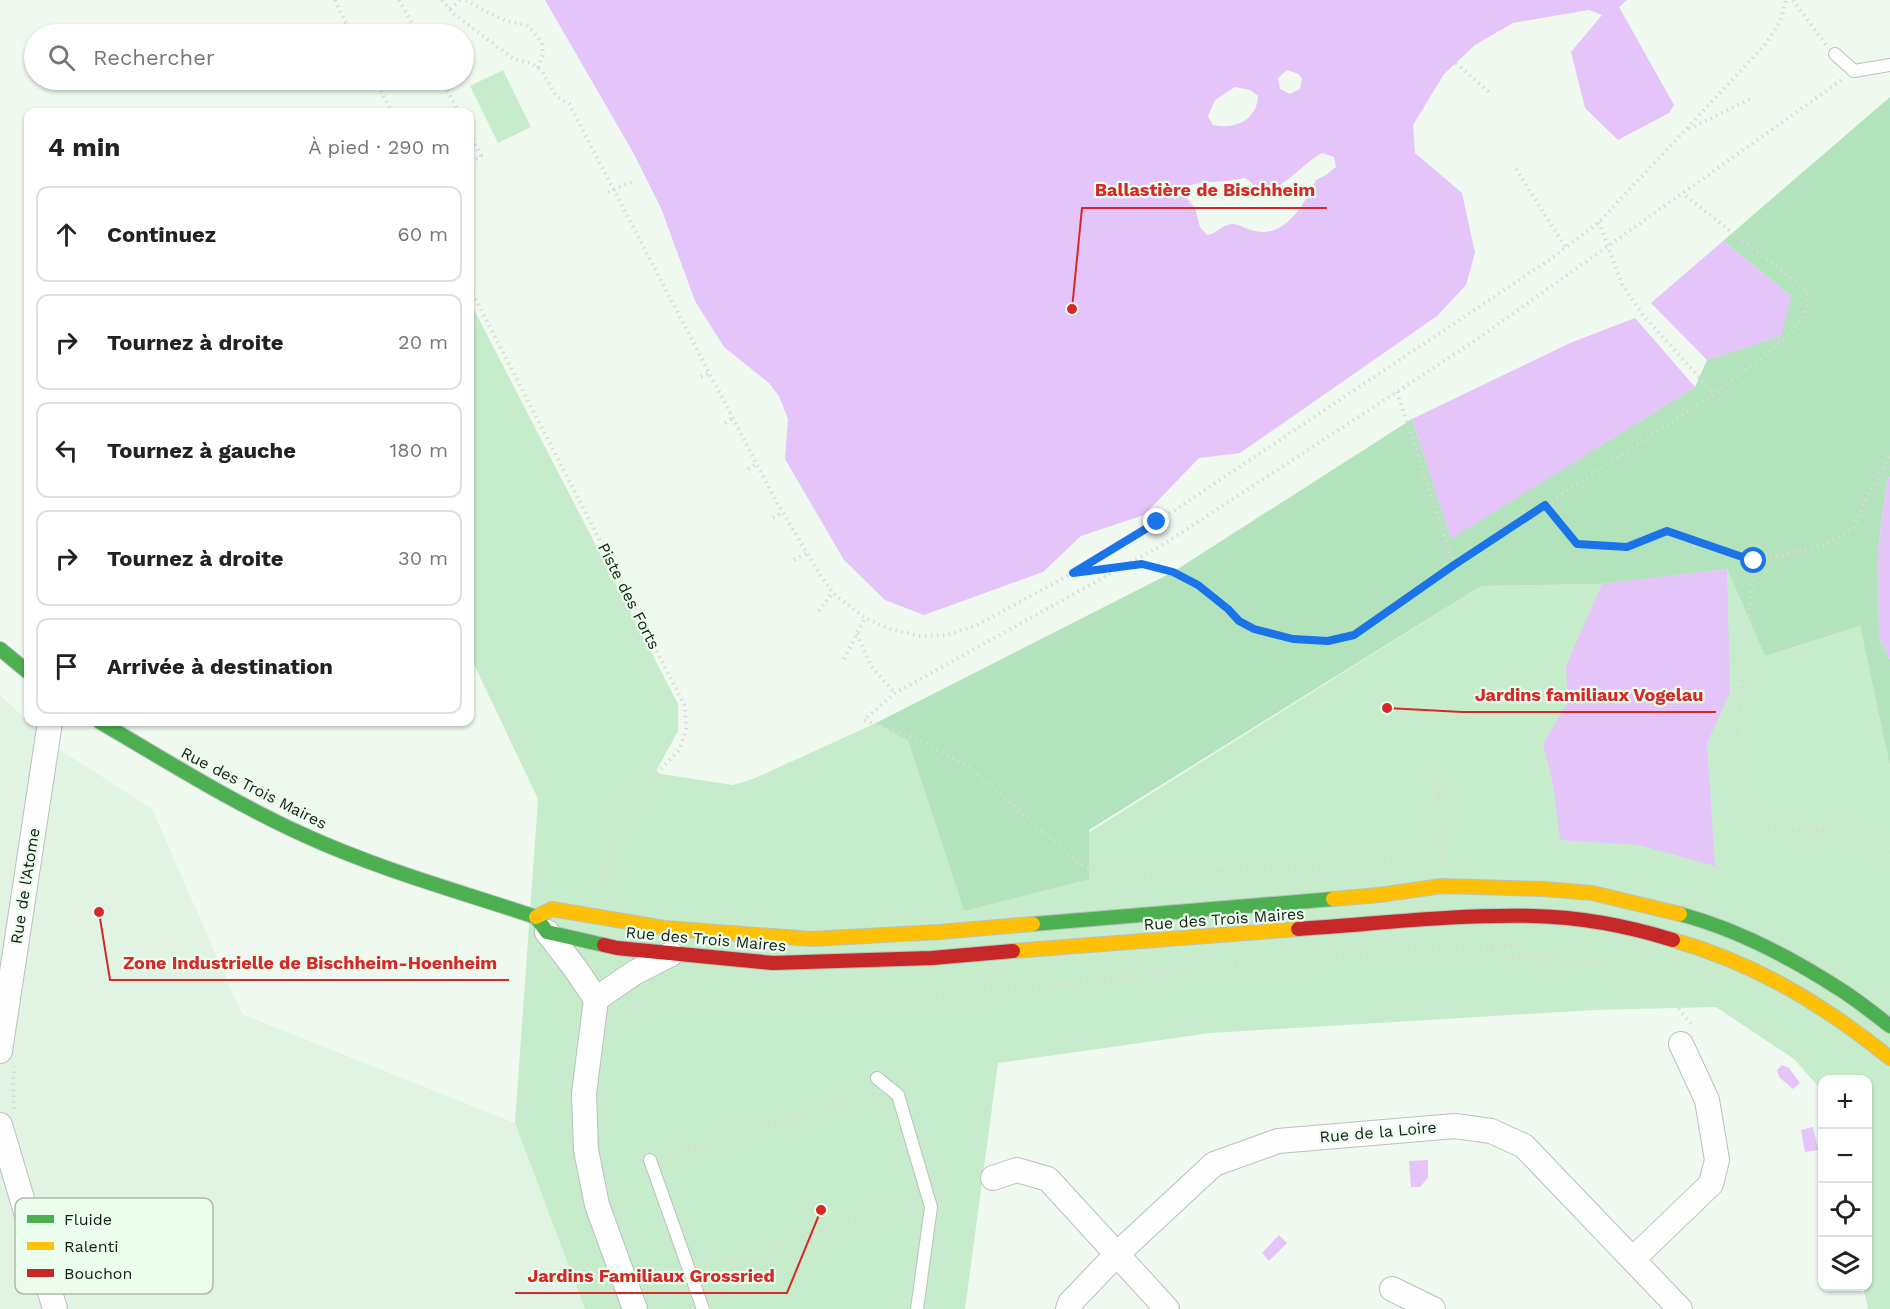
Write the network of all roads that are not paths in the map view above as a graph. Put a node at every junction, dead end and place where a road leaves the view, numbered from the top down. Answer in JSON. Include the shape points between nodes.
{"nodes":[{"id":1,"x":1835,"y":54,"type":"road end"},
{"id":2,"x":1890,"y":65,"type":"edge"},
{"id":3,"x":0,"y":650,"type":"edge"},
{"id":4,"x":24,"y":669,"type":"edge"},
{"id":5,"x":49,"y":726,"type":"edge"},
{"id":6,"x":107,"y":726,"type":"edge"},
{"id":7,"x":612,"y":920,"type":"junction"},
{"id":8,"x":541,"y":924,"type":"junction"},
{"id":9,"x":608,"y":945,"type":"junction"},
{"id":10,"x":671,"y":954,"type":"junction"},
{"id":11,"x":603,"y":999,"type":"junction"},
{"id":12,"x":1890,"y":1026,"type":"edge"},
{"id":13,"x":1681,"y":1044,"type":"road end"},
{"id":14,"x":8,"y":1054,"type":"edge"},
{"id":15,"x":1890,"y":1058,"type":"edge"},
{"id":16,"x":876,"y":1078,"type":"dead end"},
{"id":17,"x":7,"y":1120,"type":"edge"},
{"id":18,"x":650,"y":1160,"type":"road end"},
{"id":19,"x":993,"y":1178,"type":"dead end"},
{"id":20,"x":27,"y":1198,"type":"edge"},
{"id":21,"x":1116,"y":1255,"type":"junction"},
{"id":22,"x":1634,"y":1259,"type":"junction"},
{"id":23,"x":1392,"y":1289,"type":"dead end"},
{"id":24,"x":51,"y":1294,"type":"edge"},
{"id":25,"x":55,"y":1309,"type":"edge"},
{"id":26,"x":635,"y":1309,"type":"edge"},
{"id":27,"x":703,"y":1309,"type":"edge"},
{"id":28,"x":917,"y":1309,"type":"edge"},
{"id":29,"x":1068,"y":1309,"type":"edge"},
{"id":30,"x":1167,"y":1309,"type":"edge"},
{"id":31,"x":1433,"y":1309,"type":"edge"},
{"id":32,"x":1680,"y":1309,"type":"edge"}],
"edges":[{"from":1,"to":2,"type":"lane","via":[[1854,71]]},
{"from":3,"to":4,"type":"main road"},
{"from":5,"to":14,"type":"street","name":"Rue de l'Atome"},
{"from":6,"to":8,"type":"main road","name":"Rue des Trois Maires","via":[[222,794],[304,835]]},
{"from":7,"to":8,"type":"main road","name":"Rue des Trois Maires","via":[[552,909]]},
{"from":7,"to":9,"type":"street"},
{"from":7,"to":12,"type":"main road","name":"Rue des Trois Maires","via":[[664,928],[812,939],[1379,895],[1442,886],[1592,893],[1702,920],[1773,950],[1839,988]]},
{"from":8,"to":9,"type":"main road","name":"Rue des Trois Maires"},
{"from":8,"to":11,"type":"street"},
{"from":9,"to":10,"type":"main road","name":"Rue des Trois Maires"},
{"from":9,"to":11,"type":"street"},
{"from":10,"to":11,"type":"street","via":[[634,973]]},
{"from":10,"to":15,"type":"main road","name":"Rue des Trois Maires","via":[[773,963],[932,958],[1474,917],[1534,916],[1600,923],[1702,948],[1813,1001]]},
{"from":11,"to":26,"type":"street","via":[[584,1094],[586,1150],[597,1205]]},
{"from":13,"to":22,"type":"street","via":[[1707,1100],[1717,1160],[1711,1184]]},
{"from":16,"to":28,"type":"lane","via":[[898,1095],[931,1207]]},
{"from":17,"to":20,"type":"street"},
{"from":18,"to":27,"type":"lane"},
{"from":19,"to":21,"type":"street","via":[[1017,1170],[1048,1179]]},
{"from":21,"to":22,"type":"street","name":"Rue de la Loire","via":[[1214,1164],[1278,1140],[1455,1126],[1491,1131],[1524,1146]]},
{"from":21,"to":29,"type":"street","name":"Rue de la Loire"},
{"from":21,"to":30,"type":"street"},
{"from":22,"to":32,"type":"street","name":"Rue de la Loire"},
{"from":23,"to":31,"type":"street"},
{"from":24,"to":25,"type":"street"}]}
